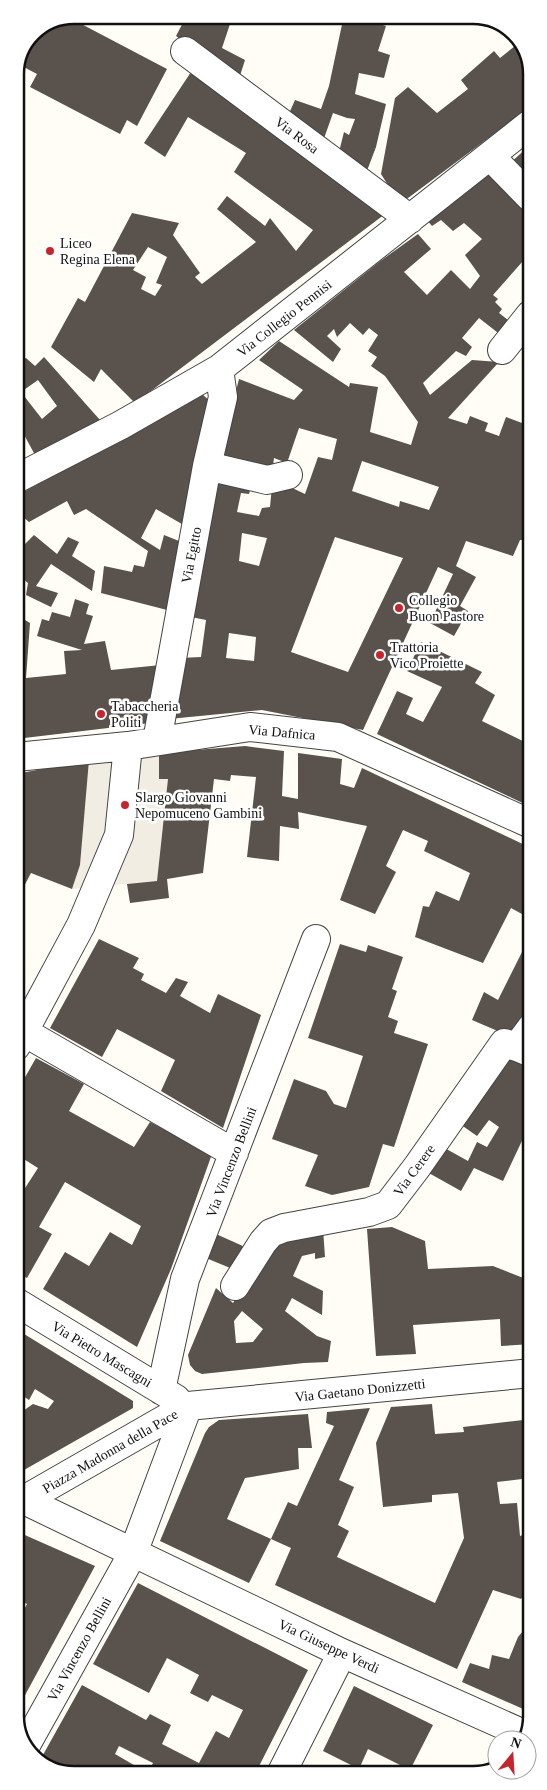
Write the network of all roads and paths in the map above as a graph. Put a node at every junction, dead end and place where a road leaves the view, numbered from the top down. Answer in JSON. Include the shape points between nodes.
{"nodes":[{"id":1,"x":185,"y":51,"type":"dead end"},
{"id":2,"x":523,"y":130,"type":"edge"},
{"id":3,"x":490,"y":156,"type":"junction"},
{"id":4,"x":523,"y":190,"type":"edge"},
{"id":5,"x":410,"y":219,"type":"junction"},
{"id":6,"x":523,"y":324,"type":"edge"},
{"id":7,"x":502,"y":350,"type":"dead end"},
{"id":8,"x":219,"y":369,"type":"junction"},
{"id":9,"x":207,"y":466,"type":"junction"},
{"id":10,"x":24,"y":475,"type":"edge"},
{"id":11,"x":288,"y":475,"type":"dead end"},
{"id":12,"x":157,"y":741,"type":"junction"},
{"id":13,"x":128,"y":746,"type":"junction"},
{"id":14,"x":24,"y":756,"type":"edge"},
{"id":15,"x":523,"y":820,"type":"edge"},
{"id":16,"x":316,"y":939,"type":"dead end"},
{"id":17,"x":24,"y":1032,"type":"edge"},
{"id":18,"x":24,"y":1041,"type":"edge"},
{"id":19,"x":523,"y":1043,"type":"edge"},
{"id":20,"x":234,"y":1153,"type":"junction"},
{"id":21,"x":235,"y":1286,"type":"dead end"},
{"id":22,"x":24,"y":1307,"type":"edge"},
{"id":23,"x":523,"y":1374,"type":"edge"},
{"id":24,"x":161,"y":1390,"type":"junction"},
{"id":25,"x":188,"y":1406,"type":"junction"},
{"id":26,"x":24,"y":1500,"type":"edge"},
{"id":27,"x":24,"y":1504,"type":"edge"},
{"id":28,"x":133,"y":1553,"type":"junction"},
{"id":29,"x":342,"y":1653,"type":"junction"},
{"id":30,"x":515,"y":1730,"type":"edge"},
{"id":31,"x":30,"y":1739,"type":"edge"},
{"id":32,"x":285,"y":1766,"type":"edge"}],
"edges":[{"from":1,"to":5,"type":"street","name":"Via Rosa"},
{"from":2,"to":3,"type":"street","name":"Via Collegio Pennisi"},
{"from":3,"to":4,"type":"street"},
{"from":3,"to":5,"type":"street","name":"Via Collegio Pennisi"},
{"from":5,"to":8,"type":"street","name":"Via Collegio Pennisi"},
{"from":6,"to":7,"type":"street"},
{"from":8,"to":9,"type":"street","name":"Via Egitto","via":[[223,397]]},
{"from":8,"to":10,"type":"street","name":"Via Collegio Pennisi"},
{"from":9,"to":11,"type":"street","via":[[268,480]]},
{"from":9,"to":12,"type":"street","name":"Via Egitto"},
{"from":12,"to":13,"type":"street","name":"Via Dafnica"},
{"from":12,"to":15,"type":"street","name":"Via Dafnica","via":[[250,727],[338,738]]},
{"from":13,"to":14,"type":"street","name":"Via Dafnica"},
{"from":13,"to":17,"type":"street","via":[[119,835],[81,926]]},
{"from":16,"to":20,"type":"street","name":"Via Vincenzo Bellini"},
{"from":18,"to":20,"type":"street"},
{"from":19,"to":21,"type":"street","name":"Via Cerere","via":[[504,1043],[388,1205],[271,1233]]},
{"from":20,"to":24,"type":"street","name":"Via Vincenzo Bellini","via":[[185,1279]]},
{"from":22,"to":24,"type":"street","name":"Via Pietro Mascagni"},
{"from":23,"to":25,"type":"street","name":"Via Gaetano Donizzetti"},
{"from":24,"to":25,"type":"street","name":"Via Pietro Mascagni"},
{"from":25,"to":26,"type":"street","name":"Piazza Madonna della Pace"},
{"from":25,"to":28,"type":"street","name":"Piazza Madonna della Pace"},
{"from":27,"to":28,"type":"street","name":"Piazza Madonna della Pace"},
{"from":28,"to":29,"type":"street","name":"Via Giuseppe Verdi"},
{"from":28,"to":31,"type":"street","name":"Via Vincenzo Bellini"},
{"from":29,"to":30,"type":"street","name":"Via Giuseppe Verdi"},
{"from":29,"to":32,"type":"street"}]}
